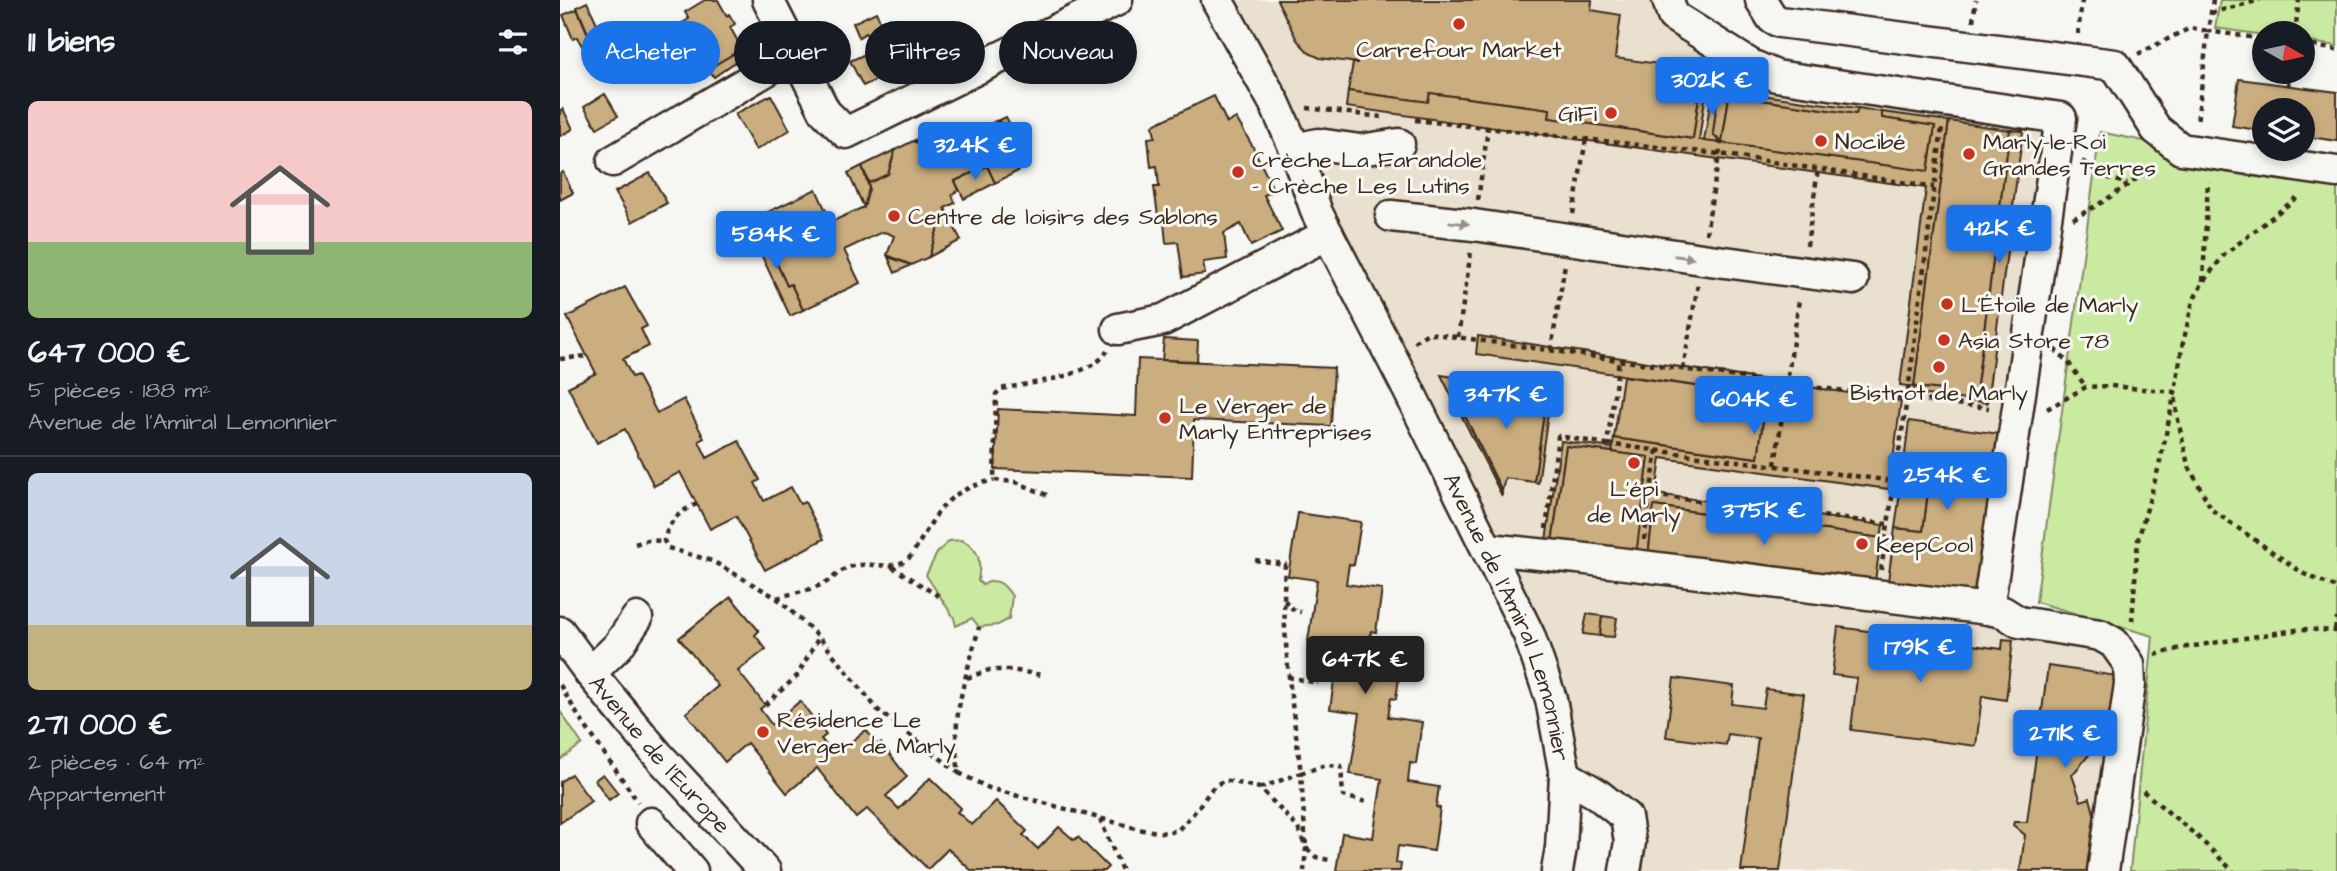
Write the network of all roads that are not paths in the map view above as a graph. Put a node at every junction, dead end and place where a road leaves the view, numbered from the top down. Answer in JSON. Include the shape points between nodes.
{"nodes":[{"id":1,"x":768,"y":0,"type":"edge"},
{"id":2,"x":1117,"y":0,"type":"edge"},
{"id":3,"x":1217,"y":0,"type":"edge"},
{"id":4,"x":1668,"y":0,"type":"edge"},
{"id":5,"x":1762,"y":0,"type":"edge"},
{"id":6,"x":779,"y":21,"type":"edge"},
{"id":7,"x":743,"y":84,"type":"edge"},
{"id":8,"x":811,"y":84,"type":"edge"},
{"id":9,"x":1404,"y":132,"type":"road end"},
{"id":10,"x":1295,"y":149,"type":"junction"},
{"id":11,"x":613,"y":161,"type":"dead end"},
{"id":12,"x":2333,"y":172,"type":"edge"},
{"id":13,"x":1391,"y":216,"type":"dead end"},
{"id":14,"x":1328,"y":234,"type":"junction"},
{"id":15,"x":1853,"y":279,"type":"dead end"},
{"id":16,"x":1118,"y":329,"type":"road end"},
{"id":17,"x":1488,"y":550,"type":"junction"},
{"id":18,"x":1988,"y":609,"type":"junction"},
{"id":19,"x":637,"y":618,"type":"dead end"},
{"id":20,"x":560,"y":632,"type":"edge"},
{"id":21,"x":590,"y":673,"type":"junction"},
{"id":22,"x":1565,"y":775,"type":"junction"},
{"id":23,"x":652,"y":823,"type":"road end"},
{"id":24,"x":692,"y":871,"type":"edge"},
{"id":25,"x":765,"y":871,"type":"edge"},
{"id":26,"x":1557,"y":871,"type":"edge"},
{"id":27,"x":1625,"y":871,"type":"edge"},
{"id":28,"x":2103,"y":871,"type":"edge"}],
"edges":[{"from":1,"to":6,"type":"street"},
{"from":2,"to":8,"type":"street","via":[[841,132]]},
{"from":3,"to":10,"type":"street","name":"Avenue de l'Amiral Lemonnier","via":[[1276,104]]},
{"from":4,"to":18,"type":"street","via":[[1673,16],[1776,76],[2060,118]]},
{"from":5,"to":12,"type":"street","via":[[1772,18],[1780,22],[2115,65],[2156,130],[2195,152]]},
{"from":7,"to":11,"type":"street"},
{"from":9,"to":10,"type":"street","via":[[1360,150],[1318,144]]},
{"from":10,"to":14,"type":"street","name":"Avenue de l'Amiral Lemonnier"},
{"from":13,"to":15,"type":"street","one_way":true},
{"from":14,"to":16,"type":"street","via":[[1163,320]]},
{"from":14,"to":17,"type":"street","name":"Avenue de l'Amiral Lemonnier"},
{"from":17,"to":18,"type":"street"},
{"from":17,"to":22,"type":"street","name":"Avenue de l'Amiral Lemonnier","via":[[1529,635],[1552,699]]},
{"from":18,"to":28,"type":"street","via":[[2019,622],[2099,635],[2114,643],[2129,664]]},
{"from":19,"to":21,"type":"street","via":[[618,646]]},
{"from":20,"to":21,"type":"street","name":"Avenue de l'Europe"},
{"from":21,"to":25,"type":"street","name":"Avenue de l'Europe"},
{"from":22,"to":26,"type":"street","name":"Avenue de l'Amiral Lemonnier"},
{"from":22,"to":27,"type":"street","via":[[1626,817],[1630,842]]},
{"from":23,"to":24,"type":"street"}]}
